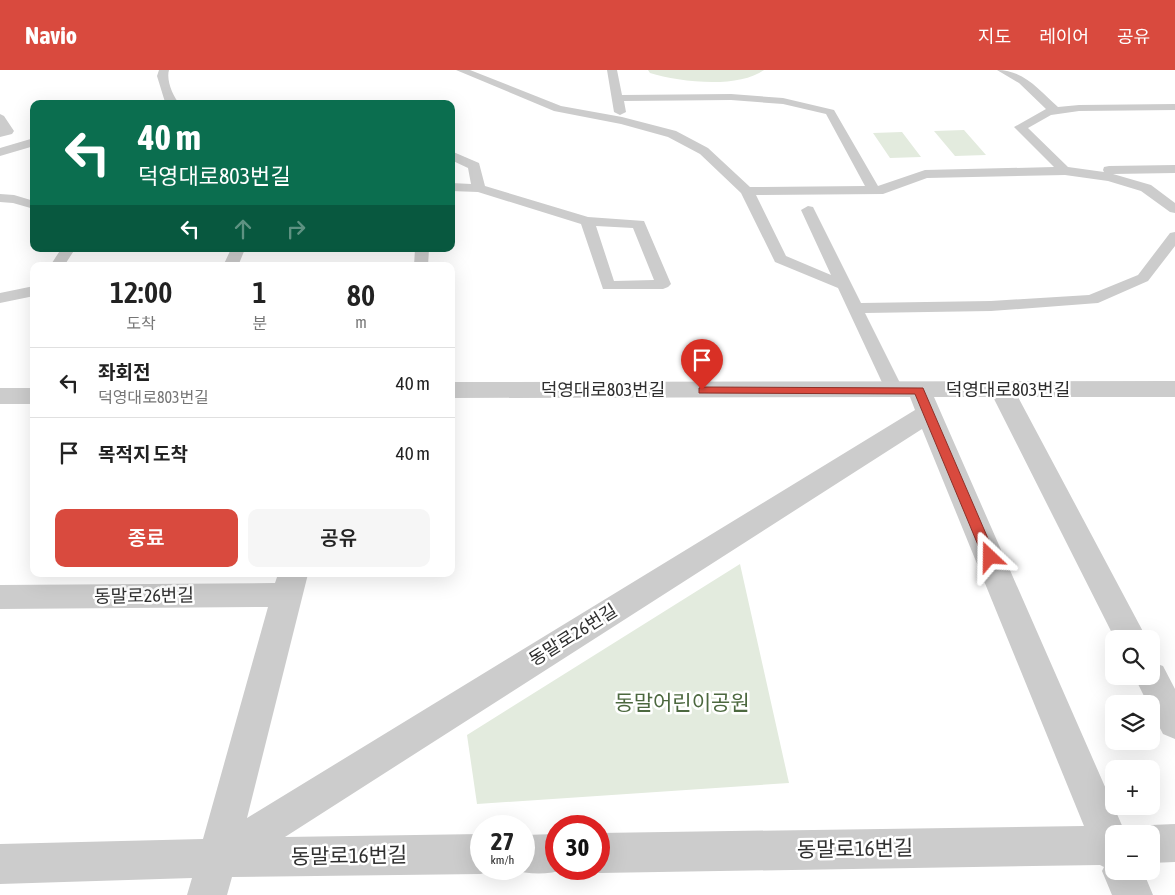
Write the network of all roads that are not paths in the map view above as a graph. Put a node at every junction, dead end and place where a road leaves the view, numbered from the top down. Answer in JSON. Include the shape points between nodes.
{"nodes":[{"id":1,"x":164,"y":70,"type":"edge"},
{"id":2,"x":461,"y":70,"type":"edge"},
{"id":3,"x":612,"y":70,"type":"edge"},
{"id":4,"x":1002,"y":70,"type":"edge"},
{"id":5,"x":618,"y":98,"type":"junction"},
{"id":6,"x":169,"y":100,"type":"edge"},
{"id":7,"x":1175,"y":108,"type":"edge"},
{"id":8,"x":1055,"y":111,"type":"junction"},
{"id":9,"x":0,"y":118,"type":"edge"},
{"id":10,"x":622,"y":121,"type":"junction"},
{"id":11,"x":0,"y":133,"type":"edge"},
{"id":12,"x":30,"y":143,"type":"edge"},
{"id":13,"x":0,"y":152,"type":"edge"},
{"id":14,"x":455,"y":157,"type":"edge"},
{"id":15,"x":1175,"y":169,"type":"edge"},
{"id":16,"x":1065,"y":171,"type":"junction"},
{"id":17,"x":455,"y":188,"type":"edge"},
{"id":18,"x":479,"y":188,"type":"junction"},
{"id":19,"x":747,"y":190,"type":"junction"},
{"id":20,"x":874,"y":190,"type":"junction"},
{"id":21,"x":0,"y":198,"type":"edge"},
{"id":22,"x":30,"y":204,"type":"edge"},
{"id":23,"x":1175,"y":209,"type":"edge"},
{"id":24,"x":808,"y":210,"type":"dead end"},
{"id":25,"x":769,"y":211,"type":"dead end"},
{"id":26,"x":588,"y":221,"type":"junction"},
{"id":27,"x":1175,"y":236,"type":"edge"},
{"id":28,"x":834,"y":266,"type":"junction"},
{"id":29,"x":843,"y":284,"type":"junction"},
{"id":30,"x":30,"y":292,"type":"edge"},
{"id":31,"x":0,"y":298,"type":"edge"},
{"id":32,"x":855,"y":308,"type":"junction"},
{"id":33,"x":1175,"y":389,"type":"edge"},
{"id":34,"x":455,"y":390,"type":"edge"},
{"id":35,"x":1002,"y":391,"type":"junction"},
{"id":36,"x":0,"y":396,"type":"edge"},
{"id":37,"x":30,"y":396,"type":"edge"},
{"id":38,"x":914,"y":398,"type":"junction"},
{"id":39,"x":290,"y":584,"type":"edge"},
{"id":40,"x":0,"y":597,"type":"edge"},
{"id":41,"x":1126,"y":630,"type":"edge"},
{"id":42,"x":1155,"y":685,"type":"edge"},
{"id":43,"x":1175,"y":723,"type":"edge"},
{"id":44,"x":1105,"y":830,"type":"edge"},
{"id":45,"x":1175,"y":843,"type":"edge"},
{"id":46,"x":1160,"y":844,"type":"edge"},
{"id":47,"x":610,"y":853,"type":"edge"},
{"id":48,"x":1105,"y":853,"type":"edge"},
{"id":49,"x":470,"y":854,"type":"edge"},
{"id":50,"x":217,"y":858,"type":"junction"},
{"id":51,"x":0,"y":864,"type":"edge"},
{"id":52,"x":1127,"y":880,"type":"edge"},
{"id":53,"x":207,"y":895,"type":"edge"},
{"id":54,"x":1133,"y":895,"type":"edge"}],
"edges":[{"from":1,"to":6,"type":"lane","via":[[162,76]]},
{"from":2,"to":10,"type":"lane","via":[[558,109]]},
{"from":3,"to":5,"type":"lane"},
{"from":4,"to":8,"type":"lane","via":[[1023,81]]},
{"from":5,"to":10,"type":"lane"},
{"from":5,"to":20,"type":"lane","via":[[783,101],[830,112]]},
{"from":7,"to":8,"type":"lane"},
{"from":8,"to":16,"type":"lane","via":[[1020,127]]},
{"from":9,"to":11,"type":"lane","via":[[8,131]]},
{"from":10,"to":19,"type":"lane","via":[[672,134],[704,151]]},
{"from":12,"to":13,"type":"lane"},
{"from":14,"to":18,"type":"lane","via":[[474,166]]},
{"from":15,"to":16,"type":"lane"},
{"from":16,"to":20,"type":"lane","via":[[925,174],[883,190]]},
{"from":16,"to":23,"type":"lane","via":[[1110,177],[1146,188]]},
{"from":17,"to":18,"type":"lane"},
{"from":18,"to":26,"type":"lane"},
{"from":19,"to":20,"type":"lane"},
{"from":19,"to":29,"type":"lane","via":[[780,259]]},
{"from":21,"to":22,"type":"lane"},
{"from":24,"to":28,"type":"lane"},
{"from":25,"to":28,"type":"lane","via":[[787,250]]},
{"from":26,"to":26,"type":"lane","via":[[639,224],[663,284],[608,286]]},
{"from":27,"to":32,"type":"lane","via":[[1143,278],[1092,300],[991,306]]},
{"from":28,"to":29,"type":"lane"},
{"from":29,"to":32,"type":"lane"},
{"from":30,"to":31,"type":"lane"},
{"from":32,"to":38,"type":"lane"},
{"from":33,"to":35,"type":"street","name":"덕영대로803번길"},
{"from":34,"to":38,"type":"street","name":"덕영대로803번길"},
{"from":35,"to":38,"type":"street","name":"덕영대로803번길"},
{"from":35,"to":41,"type":"street"},
{"from":36,"to":37,"type":"street"},
{"from":38,"to":44,"type":"street"},
{"from":38,"to":50,"type":"street","name":"동말로26번길"},
{"from":39,"to":40,"type":"street","name":"동말로26번길"},
{"from":39,"to":50,"type":"street","name":"동말로26번길"},
{"from":42,"to":43,"type":"street"},
{"from":45,"to":46,"type":"street"},
{"from":47,"to":48,"type":"street","name":"동말로16번길"},
{"from":49,"to":50,"type":"street","name":"동말로16번길"},
{"from":50,"to":51,"type":"street"},
{"from":50,"to":53,"type":"street","name":"동말로26번길"},
{"from":52,"to":54,"type":"street"}]}
